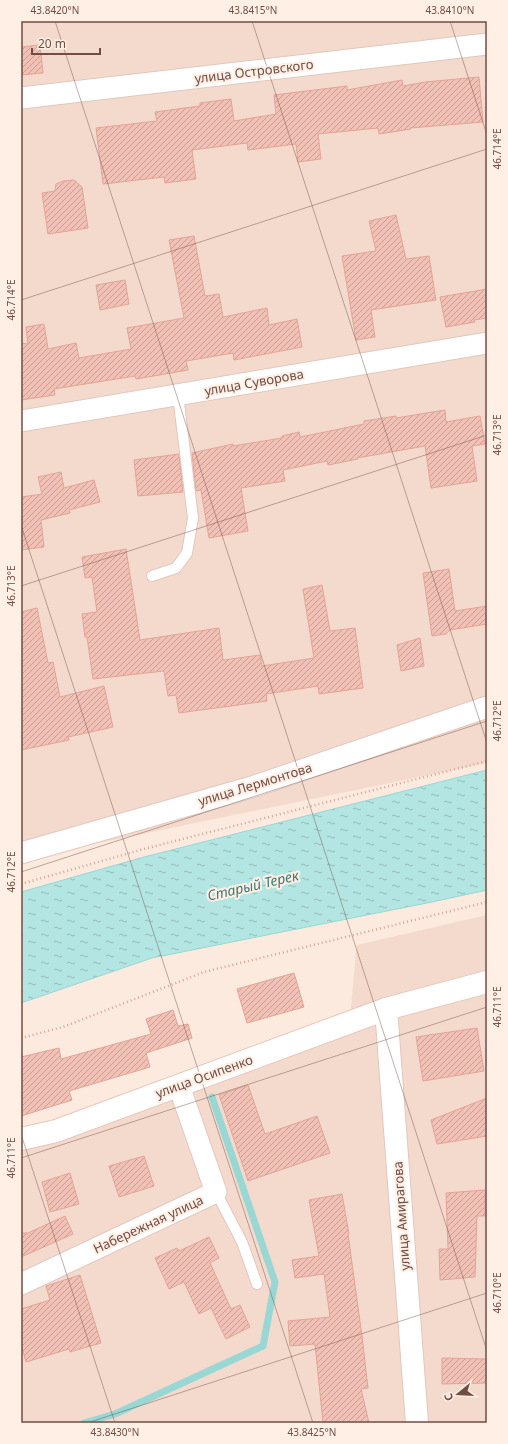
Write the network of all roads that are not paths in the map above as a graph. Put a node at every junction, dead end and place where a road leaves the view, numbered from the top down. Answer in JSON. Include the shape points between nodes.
{"nodes":[{"id":1,"x":487,"y":44,"type":"edge"},
{"id":2,"x":21,"y":98,"type":"edge"},
{"id":3,"x":487,"y":343,"type":"edge"},
{"id":4,"x":178,"y":395,"type":"junction"},
{"id":5,"x":21,"y":421,"type":"edge"},
{"id":6,"x":152,"y":576,"type":"dead end"},
{"id":7,"x":487,"y":707,"type":"edge"},
{"id":8,"x":21,"y":852,"type":"edge"},
{"id":9,"x":487,"y":982,"type":"edge"},
{"id":10,"x":386,"y":1009,"type":"junction"},
{"id":11,"x":178,"y":1086,"type":"junction"},
{"id":12,"x":21,"y":1139,"type":"edge"},
{"id":13,"x":216,"y":1192,"type":"junction"},
{"id":14,"x":21,"y":1284,"type":"edge"},
{"id":15,"x":257,"y":1284,"type":"dead end"},
{"id":16,"x":417,"y":1423,"type":"edge"}],
"edges":[{"from":1,"to":2,"type":"street","name":"улица Островского"},
{"from":3,"to":4,"type":"street","name":"улица Суворова"},
{"from":4,"to":5,"type":"street","name":"улица Суворова"},
{"from":4,"to":6,"type":"lane","via":[[192,518],[187,553],[176,568]]},
{"from":7,"to":8,"type":"street","name":"улица Лермонтова","via":[[255,786]]},
{"from":9,"to":10,"type":"main road"},
{"from":10,"to":11,"type":"main road","name":"улица Осипенко"},
{"from":10,"to":16,"type":"main road","name":"улица Амирагова"},
{"from":11,"to":12,"type":"main road","name":"улица Осипенко","via":[[56,1131]]},
{"from":11,"to":13,"type":"street","name":"Набережная улица"},
{"from":13,"to":14,"type":"street","name":"Набережная улица"},
{"from":13,"to":15,"type":"lane","via":[[242,1242]]}]}
